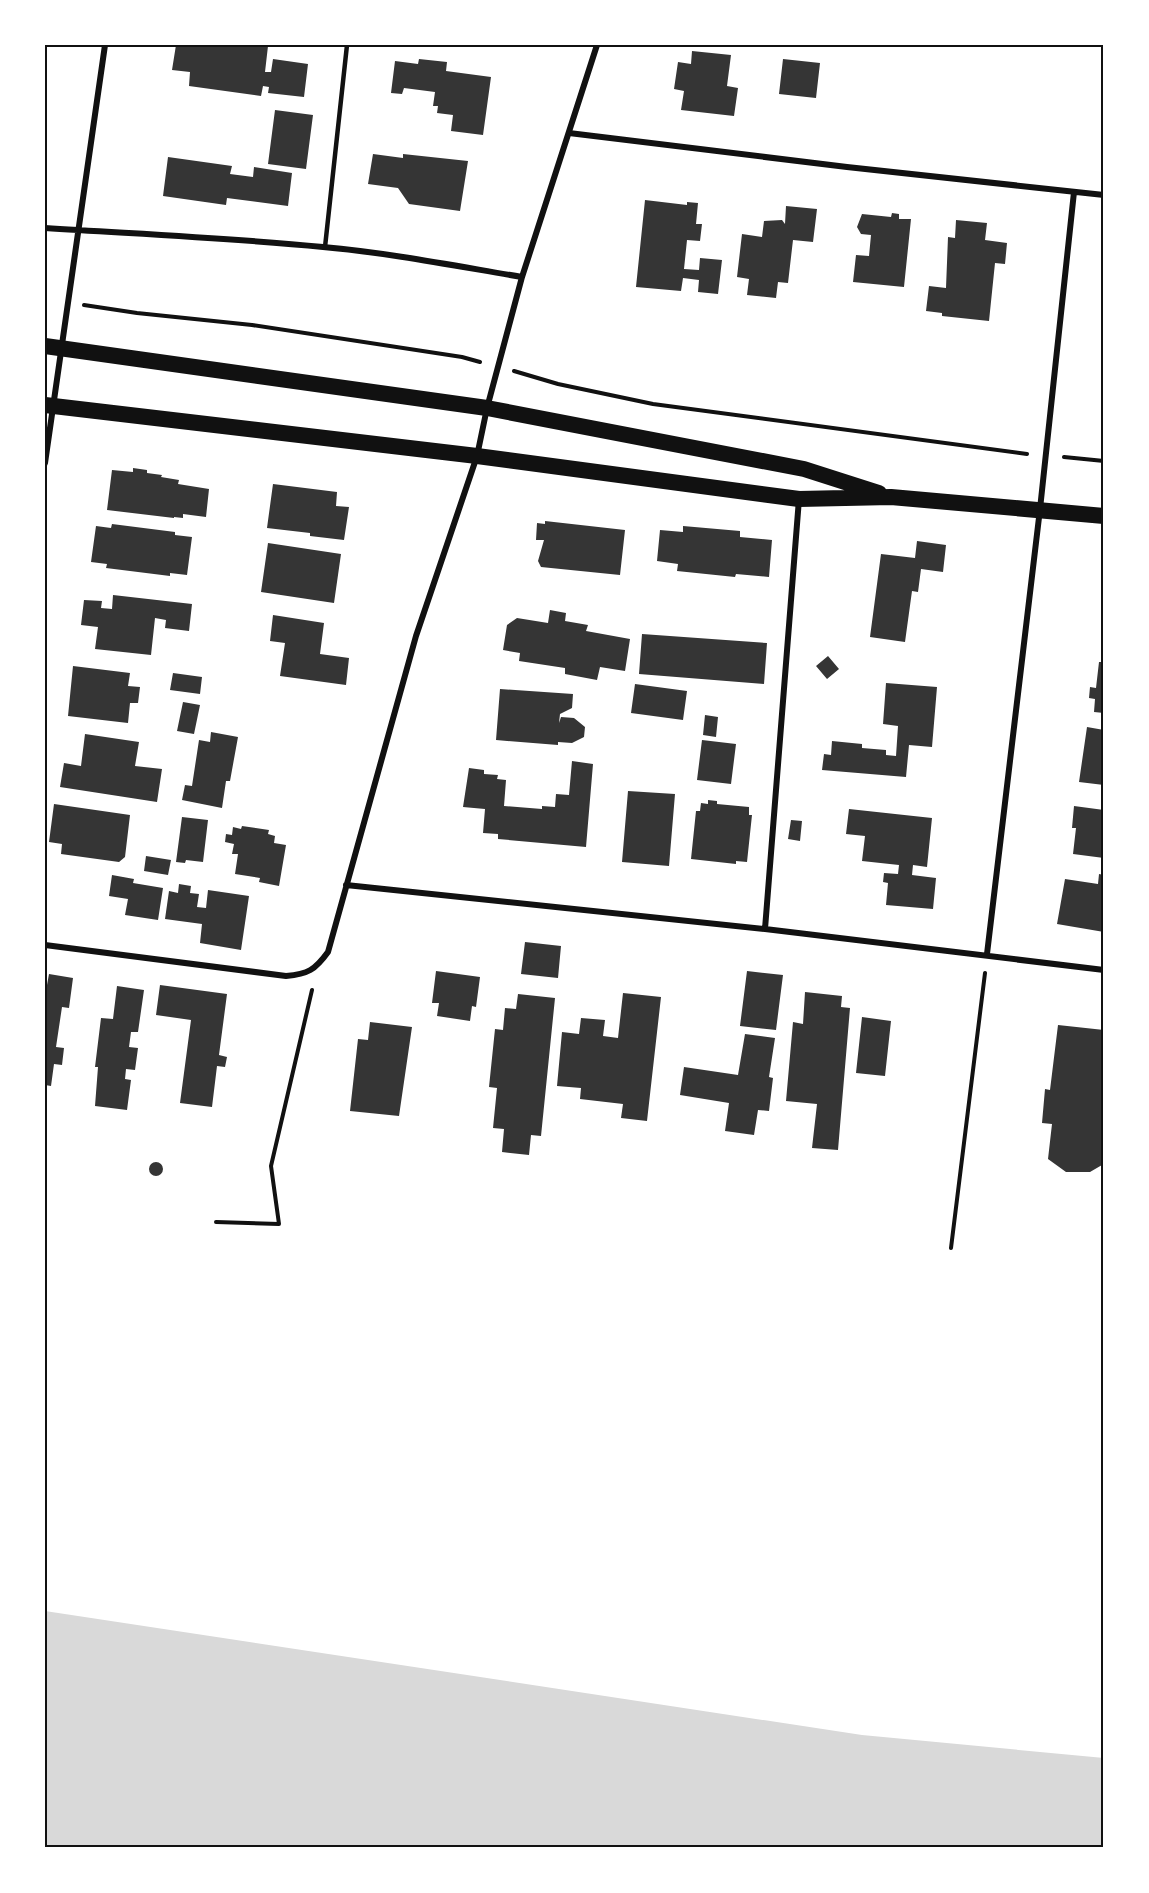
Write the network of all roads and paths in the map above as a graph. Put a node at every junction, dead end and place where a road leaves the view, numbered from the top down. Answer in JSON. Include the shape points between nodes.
{"nodes":[{"id":1,"x":105,"y":45,"type":"edge"},
{"id":2,"x":347,"y":45,"type":"edge"},
{"id":3,"x":597,"y":45,"type":"edge"},
{"id":4,"x":569,"y":133,"type":"junction"},
{"id":5,"x":1074,"y":192,"type":"junction"},
{"id":6,"x":1104,"y":195,"type":"edge"},
{"id":7,"x":45,"y":228,"type":"edge"},
{"id":8,"x":78,"y":230,"type":"junction"},
{"id":9,"x":325,"y":247,"type":"junction"},
{"id":10,"x":522,"y":277,"type":"junction"},
{"id":11,"x":68,"y":302,"type":"junction"},
{"id":12,"x":53,"y":347,"type":"edge"},
{"id":13,"x":498,"y":367,"type":"junction"},
{"id":14,"x":49,"y":406,"type":"edge"},
{"id":15,"x":487,"y":408,"type":"junction"},
{"id":16,"x":1046,"y":455,"type":"junction"},
{"id":17,"x":477,"y":456,"type":"junction"},
{"id":18,"x":1104,"y":461,"type":"edge"},
{"id":19,"x":45,"y":463,"type":"edge"},
{"id":20,"x":891,"y":497,"type":"junction"},
{"id":21,"x":799,"y":499,"type":"junction"},
{"id":22,"x":1040,"y":509,"type":"junction"},
{"id":23,"x":1104,"y":516,"type":"edge"},
{"id":24,"x":346,"y":885,"type":"junction"},
{"id":25,"x":765,"y":929,"type":"junction"},
{"id":26,"x":45,"y":945,"type":"edge"},
{"id":27,"x":987,"y":954,"type":"junction"},
{"id":28,"x":318,"y":966,"type":"junction"},
{"id":29,"x":1104,"y":970,"type":"edge"},
{"id":30,"x":216,"y":1222,"type":"dead end"},
{"id":31,"x":951,"y":1248,"type":"dead end"}],
"edges":[{"from":1,"to":8,"type":"street"},
{"from":2,"to":9,"type":"lane"},
{"from":3,"to":4,"type":"street"},
{"from":4,"to":5,"type":"street"},
{"from":4,"to":10,"type":"street"},
{"from":5,"to":6,"type":"street"},
{"from":5,"to":16,"type":"street"},
{"from":7,"to":8,"type":"street"},
{"from":8,"to":9,"type":"street"},
{"from":8,"to":11,"type":"street"},
{"from":9,"to":10,"type":"street"},
{"from":10,"to":13,"type":"street"},
{"from":11,"to":12,"type":"street"},
{"from":11,"to":13,"type":"path","via":[[252,325],[462,357]]},
{"from":12,"to":14,"type":"street"},
{"from":12,"to":15,"type":"highway"},
{"from":13,"to":15,"type":"street"},
{"from":13,"to":16,"type":"path","via":[[653,404]]},
{"from":14,"to":17,"type":"highway"},
{"from":14,"to":19,"type":"street"},
{"from":15,"to":17,"type":"street"},
{"from":15,"to":20,"type":"highway","via":[[804,469]]},
{"from":16,"to":18,"type":"path"},
{"from":16,"to":22,"type":"street"},
{"from":17,"to":21,"type":"highway"},
{"from":17,"to":24,"type":"street","via":[[416,636]]},
{"from":20,"to":21,"type":"highway"},
{"from":20,"to":22,"type":"highway"},
{"from":21,"to":25,"type":"street"},
{"from":22,"to":23,"type":"highway"},
{"from":22,"to":27,"type":"street"},
{"from":24,"to":25,"type":"street"},
{"from":24,"to":28,"type":"street","via":[[328,952]]},
{"from":25,"to":27,"type":"street"},
{"from":26,"to":28,"type":"street","via":[[286,976],[303,974]]},
{"from":27,"to":29,"type":"street"},
{"from":27,"to":31,"type":"path"},
{"from":28,"to":30,"type":"path","via":[[271,1166],[279,1224]]}]}
